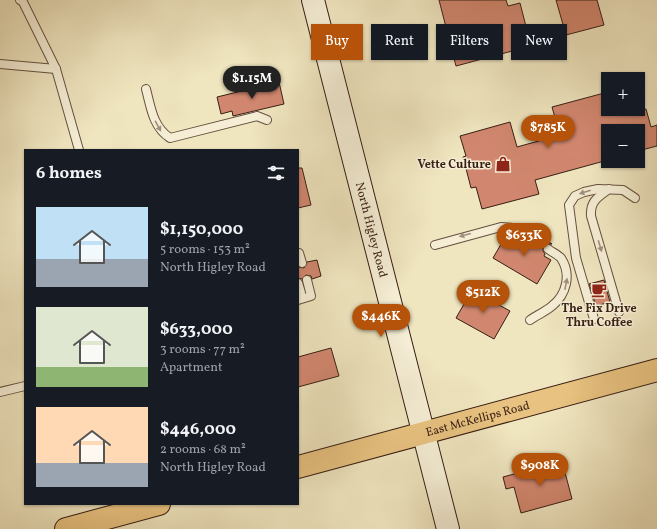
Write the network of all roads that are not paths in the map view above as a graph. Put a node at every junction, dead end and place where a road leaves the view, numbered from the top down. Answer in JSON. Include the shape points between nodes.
{"nodes":[{"id":1,"x":20,"y":0,"type":"edge"},
{"id":2,"x":313,"y":0,"type":"edge"},
{"id":3,"x":0,"y":64,"type":"edge"},
{"id":4,"x":56,"y":69,"type":"junction"},
{"id":5,"x":146,"y":89,"type":"dead end"},
{"id":6,"x":267,"y":120,"type":"dead end"},
{"id":7,"x":80,"y":149,"type":"edge"},
{"id":8,"x":609,"y":189,"type":"junction"},
{"id":9,"x":635,"y":198,"type":"dead end"},
{"id":10,"x":528,"y":237,"type":"dead end"},
{"id":11,"x":435,"y":245,"type":"dead end"},
{"id":12,"x":548,"y":249,"type":"dead end"},
{"id":13,"x":300,"y":253,"type":"dead end"},
{"id":14,"x":302,"y":263,"type":"dead end"},
{"id":15,"x":307,"y":280,"type":"dead end"},
{"id":16,"x":299,"y":300,"type":"edge"},
{"id":17,"x":619,"y":312,"type":"dead end"},
{"id":18,"x":594,"y":319,"type":"dead end"},
{"id":19,"x":530,"y":320,"type":"dead end"},
{"id":20,"x":657,"y":370,"type":"edge"},
{"id":21,"x":24,"y":386,"type":"edge"},
{"id":22,"x":0,"y":392,"type":"edge"},
{"id":23,"x":423,"y":434,"type":"junction"},
{"id":24,"x":299,"y":467,"type":"edge"},
{"id":25,"x":155,"y":505,"type":"edge"},
{"id":26,"x":66,"y":529,"type":"edge"},
{"id":27,"x":448,"y":529,"type":"edge"}],
"edges":[{"from":1,"to":4,"type":"lane"},
{"from":2,"to":23,"type":"main road","name":"North Higley Road"},
{"from":3,"to":4,"type":"lane"},
{"from":4,"to":7,"type":"lane"},
{"from":5,"to":6,"type":"lane","one_way":true,"via":[[156,125],[170,138],[257,116]]},
{"from":8,"to":9,"type":"lane","via":[[623,190]]},
{"from":8,"to":17,"type":"lane","one_way":true,"via":[[595,199],[590,207]]},
{"from":8,"to":18,"type":"lane","one_way":true,"via":[[584,192],[575,196],[569,205],[576,258]]},
{"from":10,"to":11,"type":"lane","one_way":true,"via":[[514,228],[501,227]]},
{"from":19,"to":12,"type":"lane","one_way":true,"via":[[552,306],[563,294],[566,285],[567,275],[560,257]]},
{"from":13,"to":14,"type":"lane"},
{"from":15,"to":16,"type":"lane","via":[[311,296]]},
{"from":20,"to":23,"type":"main road","name":"East McKellips Road"},
{"from":21,"to":22,"type":"lane"},
{"from":23,"to":24,"type":"main road","name":"East McKellips Road"},
{"from":23,"to":27,"type":"main road","name":"North Higley Road"},
{"from":25,"to":26,"type":"main road"}]}
